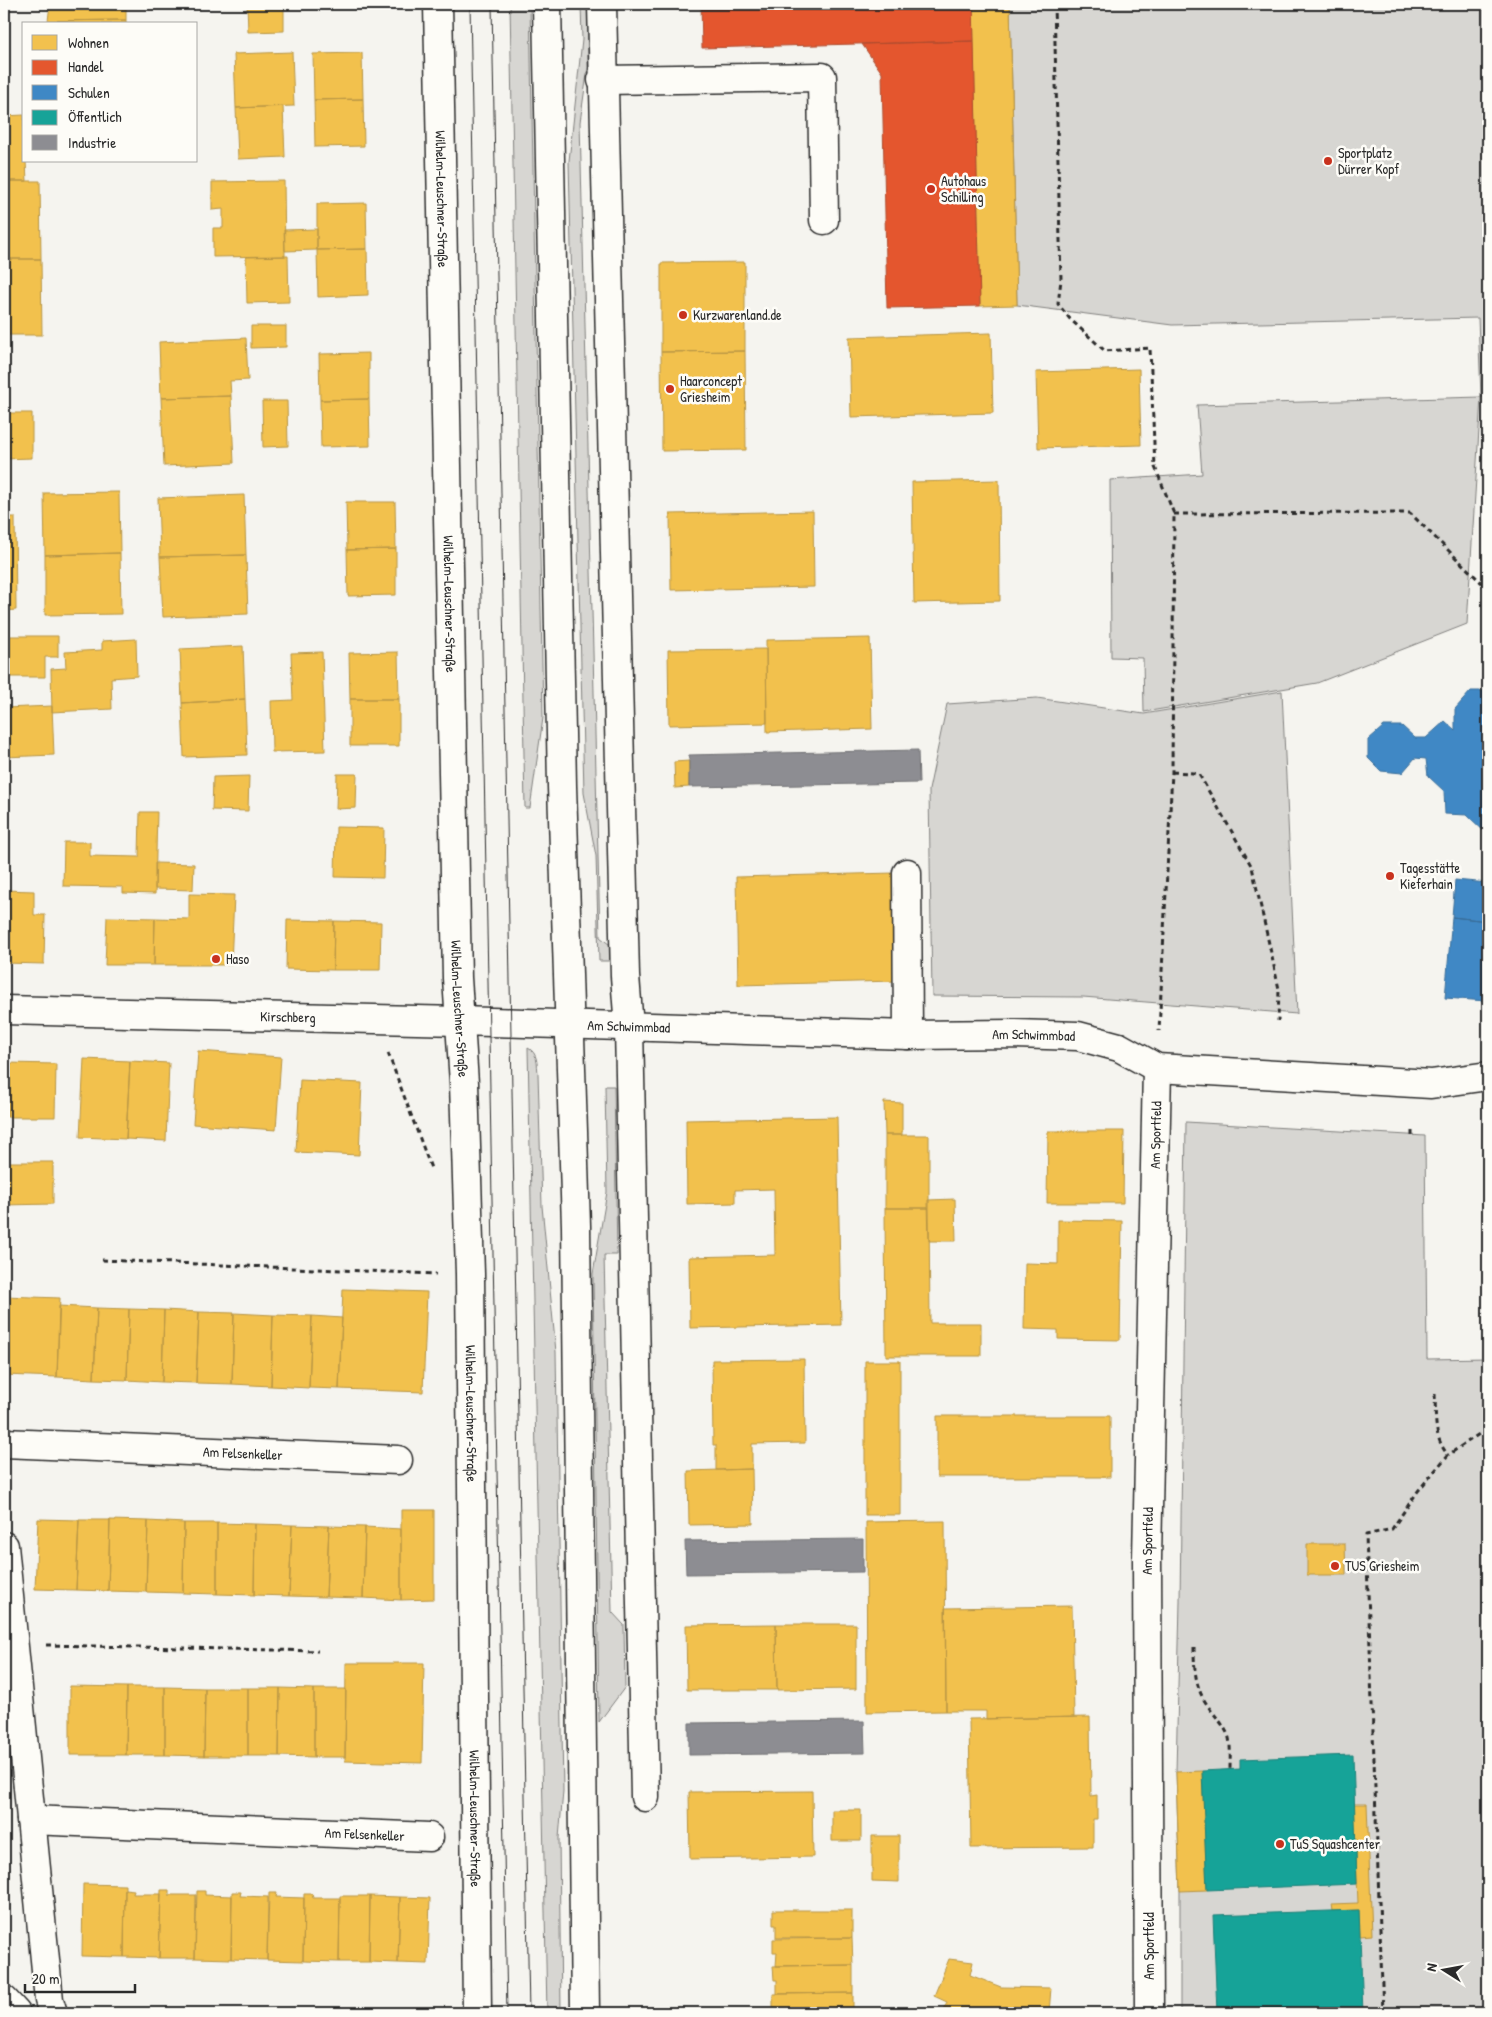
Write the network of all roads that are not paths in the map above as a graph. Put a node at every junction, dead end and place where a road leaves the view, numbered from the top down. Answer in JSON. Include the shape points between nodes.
{"nodes":[{"id":1,"x":438,"y":4,"type":"edge"},
{"id":2,"x":547,"y":4,"type":"edge"},
{"id":3,"x":602,"y":4,"type":"edge"},
{"id":4,"x":602,"y":80,"type":"junction"},
{"id":5,"x":824,"y":220,"type":"dead end"},
{"id":6,"x":907,"y":873,"type":"dead end"},
{"id":7,"x":4,"y":1010,"type":"edge"},
{"id":8,"x":459,"y":1021,"type":"junction"},
{"id":9,"x":570,"y":1025,"type":"junction"},
{"id":10,"x":630,"y":1027,"type":"junction"},
{"id":11,"x":908,"y":1035,"type":"junction"},
{"id":12,"x":1157,"y":1068,"type":"junction"},
{"id":13,"x":1488,"y":1076,"type":"edge"},
{"id":14,"x":4,"y":1443,"type":"edge"},
{"id":15,"x":398,"y":1460,"type":"dead end"},
{"id":16,"x":4,"y":1546,"type":"edge"},
{"id":17,"x":645,"y":1797,"type":"dead end"},
{"id":18,"x":31,"y":1820,"type":"junction"},
{"id":19,"x":429,"y":1837,"type":"dead end"},
{"id":20,"x":4,"y":2000,"type":"edge"},
{"id":21,"x":16,"y":2013,"type":"edge"},
{"id":22,"x":53,"y":2013,"type":"edge"},
{"id":23,"x":478,"y":2013,"type":"edge"},
{"id":24,"x":585,"y":2013,"type":"edge"},
{"id":25,"x":1150,"y":2013,"type":"edge"}],
"edges":[{"from":1,"to":8,"type":"street","name":"Wilhelm-Leuschner-Straße"},
{"from":2,"to":9,"type":"street","via":[[562,786]]},
{"from":3,"to":4,"type":"street"},
{"from":4,"to":5,"type":"street","via":[[822,77]]},
{"from":4,"to":10,"type":"street","via":[[625,976]]},
{"from":6,"to":11,"type":"street"},
{"from":7,"to":8,"type":"street","name":"Kirschberg"},
{"from":8,"to":9,"type":"street","name":"Kirschberg"},
{"from":8,"to":23,"type":"street","name":"Wilhelm-Leuschner-Straße","via":[[470,1274]]},
{"from":9,"to":10,"type":"street","name":"Am Schwimmbad"},
{"from":9,"to":24,"type":"street","via":[[576,1226]]},
{"from":10,"to":11,"type":"street","name":"Am Schwimmbad"},
{"from":10,"to":17,"type":"street"},
{"from":11,"to":12,"type":"street","name":"Am Schwimmbad","via":[[1078,1036],[1119,1047]]},
{"from":12,"to":13,"type":"street","name":"Am Schwimmbad","via":[[1431,1084]]},
{"from":12,"to":25,"type":"street","name":"Am Sportfeld","via":[[1147,1559]]},
{"from":14,"to":15,"type":"street","name":"Am Felsenkeller"},
{"from":16,"to":18,"type":"street"},
{"from":18,"to":19,"type":"street","name":"Am Felsenkeller"},
{"from":18,"to":22,"type":"street","via":[[49,2000]]},
{"from":20,"to":21,"type":"street"}]}
